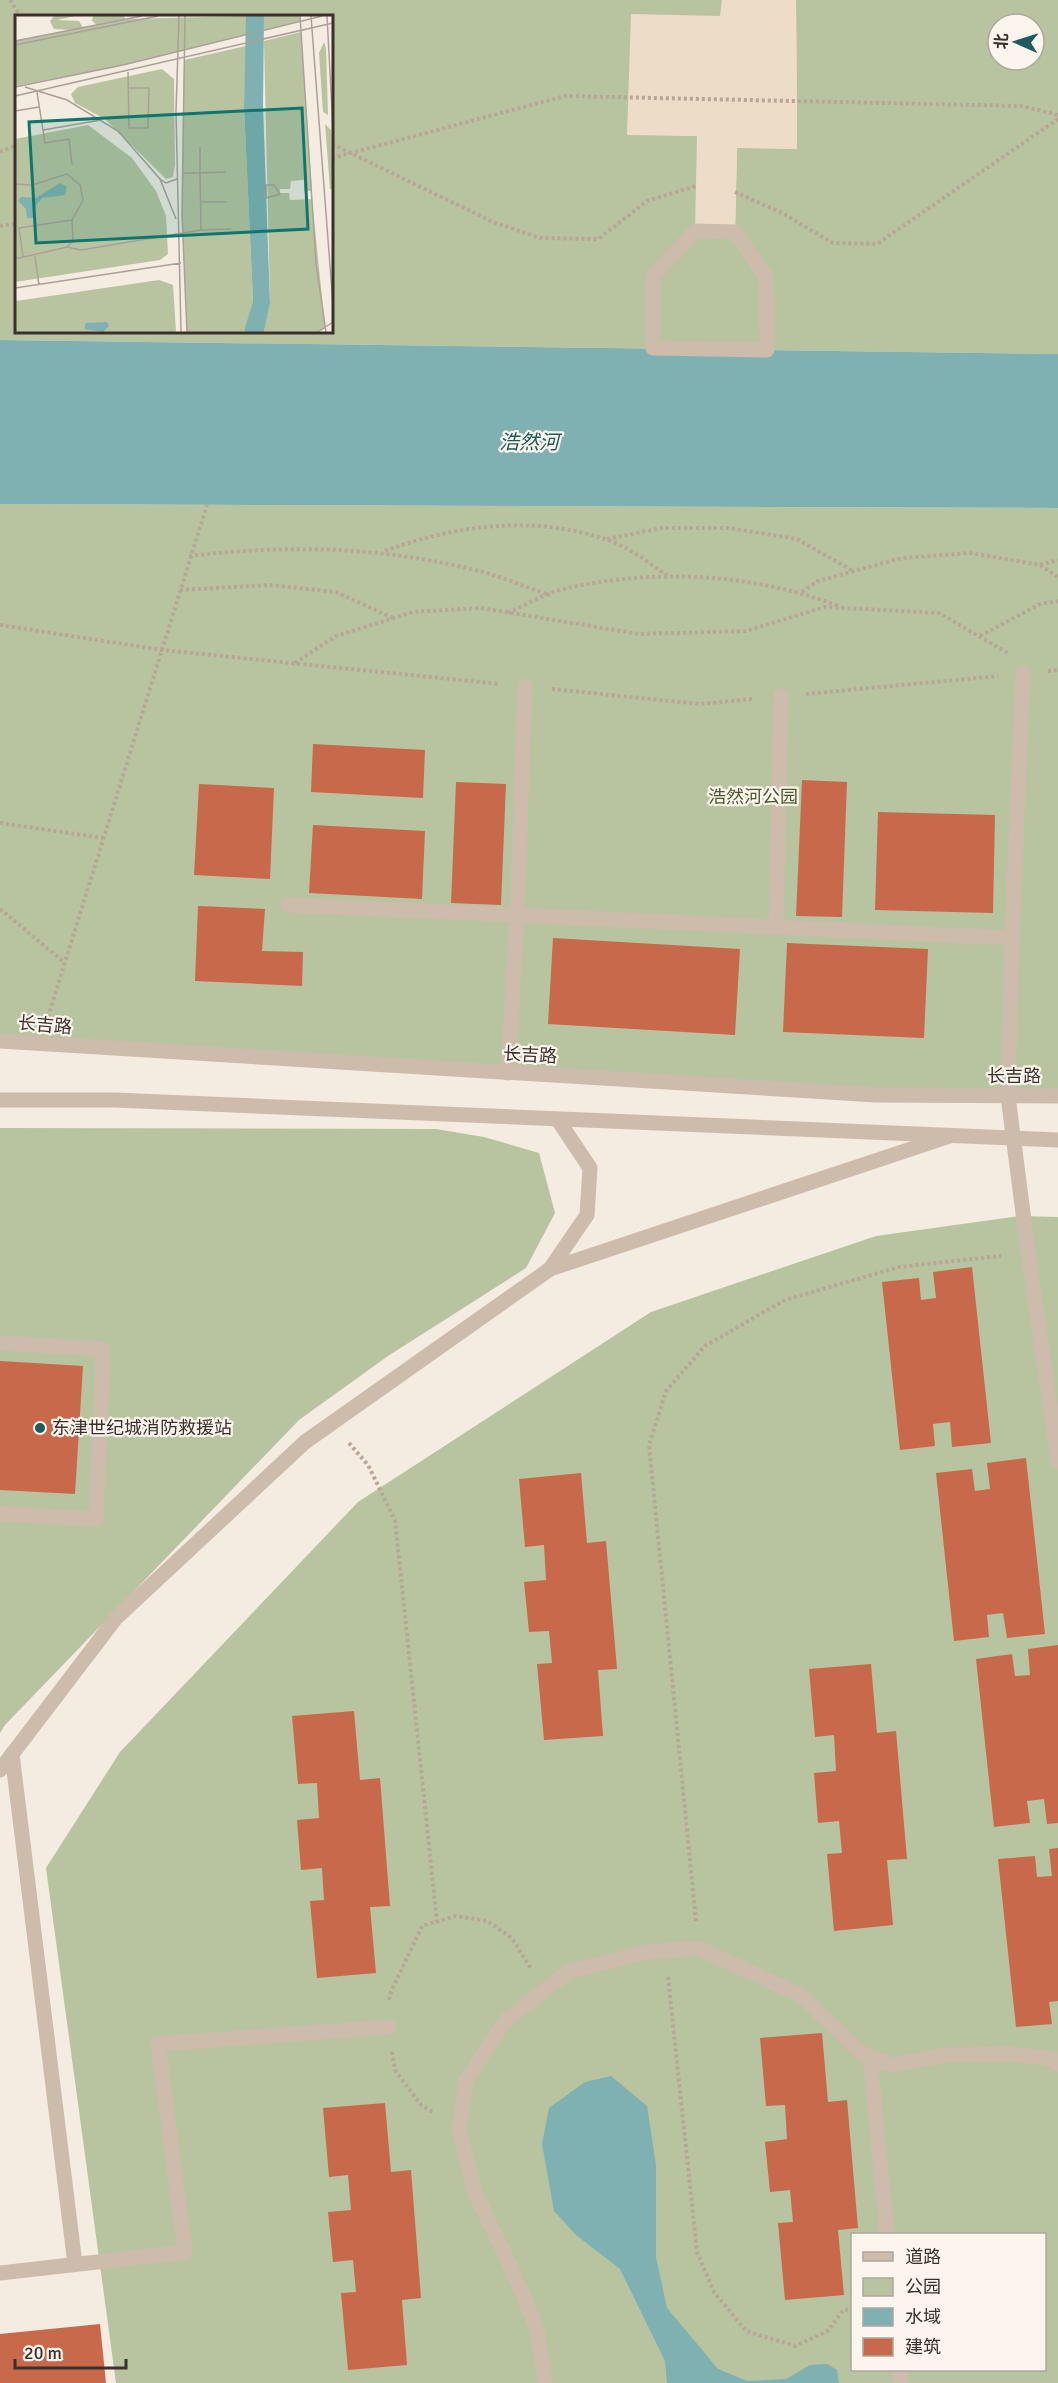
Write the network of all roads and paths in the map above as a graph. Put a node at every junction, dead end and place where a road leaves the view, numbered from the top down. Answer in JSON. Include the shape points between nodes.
{"nodes":[{"id":1,"x":10,"y":0,"type":"edge"},
{"id":2,"x":19,"y":15,"type":"edge"},
{"id":3,"x":1058,"y":117,"type":"edge"},
{"id":4,"x":333,"y":144,"type":"edge"},
{"id":5,"x":15,"y":145,"type":"edge"},
{"id":6,"x":0,"y":152,"type":"edge"},
{"id":7,"x":350,"y":153,"type":"junction"},
{"id":8,"x":333,"y":158,"type":"edge"},
{"id":9,"x":696,"y":186,"type":"dead end"},
{"id":10,"x":735,"y":192,"type":"dead end"},
{"id":11,"x":15,"y":224,"type":"edge"},
{"id":12,"x":0,"y":226,"type":"edge"},
{"id":13,"x":767,"y":350,"type":"joint"},
{"id":14,"x":207,"y":505,"type":"dead end"},
{"id":15,"x":606,"y":539,"type":"junction"},
{"id":16,"x":383,"y":552,"type":"junction"},
{"id":17,"x":189,"y":556,"type":"junction"},
{"id":18,"x":1058,"y":560,"type":"edge"},
{"id":19,"x":1040,"y":565,"type":"junction"},
{"id":20,"x":853,"y":572,"type":"junction"},
{"id":21,"x":669,"y":576,"type":"junction"},
{"id":22,"x":1058,"y":577,"type":"edge"},
{"id":23,"x":180,"y":590,"type":"junction"},
{"id":24,"x":801,"y":592,"type":"junction"},
{"id":25,"x":550,"y":595,"type":"junction"},
{"id":26,"x":1058,"y":601,"type":"edge"},
{"id":27,"x":843,"y":608,"type":"junction"},
{"id":28,"x":507,"y":613,"type":"junction"},
{"id":29,"x":394,"y":619,"type":"junction"},
{"id":30,"x":979,"y":636,"type":"junction"},
{"id":31,"x":1010,"y":654,"type":"dead end"},
{"id":32,"x":295,"y":663,"type":"dead end"},
{"id":33,"x":1023,"y":673,"type":"dead end"},
{"id":34,"x":525,"y":686,"type":"dead end"},
{"id":35,"x":781,"y":696,"type":"dead end"},
{"id":36,"x":0,"y":823,"type":"edge"},
{"id":37,"x":104,"y":838,"type":"junction"},
{"id":38,"x":288,"y":905,"type":"dead end"},
{"id":39,"x":0,"y":909,"type":"edge"},
{"id":40,"x":517,"y":915,"type":"junction"},
{"id":41,"x":776,"y":927,"type":"junction"},
{"id":42,"x":1012,"y":938,"type":"junction"},
{"id":43,"x":65,"y":963,"type":"junction"},
{"id":44,"x":0,"y":1041,"type":"edge"},
{"id":45,"x":40,"y":1045,"type":"junction"},
{"id":46,"x":508,"y":1073,"type":"junction"},
{"id":47,"x":1008,"y":1096,"type":"junction"},
{"id":48,"x":1058,"y":1096,"type":"edge"},
{"id":49,"x":0,"y":1100,"type":"edge"},
{"id":50,"x":558,"y":1120,"type":"junction"},
{"id":51,"x":950,"y":1136,"type":"junction"},
{"id":52,"x":1014,"y":1139,"type":"junction"},
{"id":53,"x":1058,"y":1140,"type":"edge"},
{"id":54,"x":1028,"y":1252,"type":"junction"},
{"id":55,"x":550,"y":1269,"type":"junction"},
{"id":56,"x":0,"y":1343,"type":"edge"},
{"id":57,"x":331,"y":1424,"type":"junction"},
{"id":58,"x":1058,"y":1461,"type":"edge"},
{"id":59,"x":0,"y":1514,"type":"edge"},
{"id":60,"x":12,"y":1754,"type":"junction"},
{"id":61,"x":0,"y":1770,"type":"edge"},
{"id":62,"x":437,"y":1922,"type":"junction"},
{"id":63,"x":698,"y":1948,"type":"junction"},
{"id":64,"x":666,"y":1951,"type":"junction"},
{"id":65,"x":544,"y":1991,"type":"junction"},
{"id":66,"x":389,"y":2027,"type":"junction"},
{"id":67,"x":870,"y":2057,"type":"junction"},
{"id":68,"x":1058,"y":2064,"type":"edge"},
{"id":69,"x":459,"y":2130,"type":"junction"},
{"id":70,"x":887,"y":2233,"type":"edge"},
{"id":71,"x":75,"y":2264,"type":"junction"},
{"id":72,"x":0,"y":2273,"type":"edge"},
{"id":73,"x":851,"y":2309,"type":"edge"},
{"id":74,"x":545,"y":2383,"type":"edge"}],
"edges":[{"from":1,"to":2,"type":"path"},
{"from":3,"to":7,"type":"path","via":[[1021,106],[565,96]]},
{"from":3,"to":10,"type":"path","via":[[877,244],[833,243],[782,213]]},
{"from":4,"to":7,"type":"path"},
{"from":5,"to":6,"type":"path"},
{"from":7,"to":8,"type":"path"},
{"from":7,"to":9,"type":"path","via":[[493,222],[540,238],[598,239],[647,201]]},
{"from":11,"to":12,"type":"path"},
{"from":13,"to":13,"type":"street","via":[[766,277],[735,232],[694,231],[653,276],[653,348]]},
{"from":14,"to":17,"type":"path"},
{"from":15,"to":16,"type":"path","via":[[539,524],[477,527],[420,538]]},
{"from":15,"to":20,"type":"path","via":[[662,528],[728,528],[797,539]]},
{"from":15,"to":21,"type":"path"},
{"from":16,"to":17,"type":"path","via":[[308,547]]},
{"from":16,"to":25,"type":"path","via":[[469,568]]},
{"from":17,"to":23,"type":"path"},
{"from":18,"to":19,"type":"path"},
{"from":19,"to":20,"type":"path","via":[[971,553],[902,558]]},
{"from":19,"to":22,"type":"path"},
{"from":20,"to":24,"type":"path","via":[[818,582]]},
{"from":21,"to":24,"type":"path","via":[[756,583]]},
{"from":21,"to":25,"type":"path","via":[[618,579],[565,588]]},
{"from":23,"to":29,"type":"path","via":[[270,585],[336,592]]},
{"from":23,"to":37,"type":"path"},
{"from":24,"to":27,"type":"path"},
{"from":25,"to":28,"type":"path"},
{"from":26,"to":30,"type":"path","via":[[1040,604]]},
{"from":27,"to":28,"type":"path","via":[[825,607],[746,631],[639,634]]},
{"from":27,"to":30,"type":"path","via":[[939,613]]},
{"from":28,"to":29,"type":"path","via":[[481,608],[414,612]]},
{"from":29,"to":32,"type":"path","via":[[336,636]]},
{"from":30,"to":31,"type":"path"},
{"from":33,"to":42,"type":"street"},
{"from":34,"to":40,"type":"street"},
{"from":35,"to":41,"type":"street"},
{"from":36,"to":37,"type":"path"},
{"from":37,"to":43,"type":"path"},
{"from":38,"to":40,"type":"street"},
{"from":39,"to":43,"type":"path"},
{"from":40,"to":41,"type":"street"},
{"from":40,"to":46,"type":"street"},
{"from":41,"to":42,"type":"street"},
{"from":42,"to":47,"type":"street"},
{"from":43,"to":45,"type":"path"},
{"from":44,"to":45,"type":"street","name":"长吉路"},
{"from":45,"to":46,"type":"street","name":"长吉路"},
{"from":46,"to":47,"type":"street","name":"长吉路","via":[[876,1095]]},
{"from":47,"to":48,"type":"street","name":"长吉路"},
{"from":47,"to":52,"type":"street"},
{"from":49,"to":50,"type":"street","via":[[115,1100]]},
{"from":50,"to":51,"type":"street"},
{"from":50,"to":55,"type":"street","via":[[590,1168],[587,1215]]},
{"from":51,"to":52,"type":"street"},
{"from":51,"to":55,"type":"street"},
{"from":52,"to":53,"type":"street"},
{"from":52,"to":54,"type":"street"},
{"from":54,"to":58,"type":"street"},
{"from":54,"to":63,"type":"path","via":[[899,1267],[785,1300],[705,1346],[666,1391],[649,1445]]},
{"from":55,"to":57,"type":"street"},
{"from":56,"to":59,"type":"street","via":[[103,1349],[96,1519]]},
{"from":57,"to":60,"type":"street","via":[[305,1442],[116,1618]]},
{"from":57,"to":62,"type":"path","via":[[368,1465],[395,1520]]},
{"from":60,"to":61,"type":"street"},
{"from":60,"to":71,"type":"street"},
{"from":62,"to":65,"type":"path","via":[[456,1916],[487,1921],[512,1938]]},
{"from":62,"to":66,"type":"path","via":[[422,1926],[391,1992]]},
{"from":63,"to":64,"type":"street"},
{"from":63,"to":67,"type":"street","via":[[802,1996],[861,2054]]},
{"from":64,"to":65,"type":"street","via":[[646,1952],[568,1972]]},
{"from":64,"to":73,"type":"path","via":[[697,2252],[714,2292],[746,2331],[795,2346],[828,2331],[843,2310]]},
{"from":65,"to":69,"type":"street","via":[[505,2021],[466,2080]]},
{"from":66,"to":69,"type":"path","via":[[395,2070],[421,2104]]},
{"from":66,"to":71,"type":"street","via":[[158,2044],[185,2252]]},
{"from":67,"to":68,"type":"street","via":[[892,2065],[946,2055],[1012,2054],[1054,2059]]},
{"from":67,"to":70,"type":"street"},
{"from":69,"to":74,"type":"street","via":[[476,2195],[537,2328]]},
{"from":71,"to":72,"type":"street"}]}
